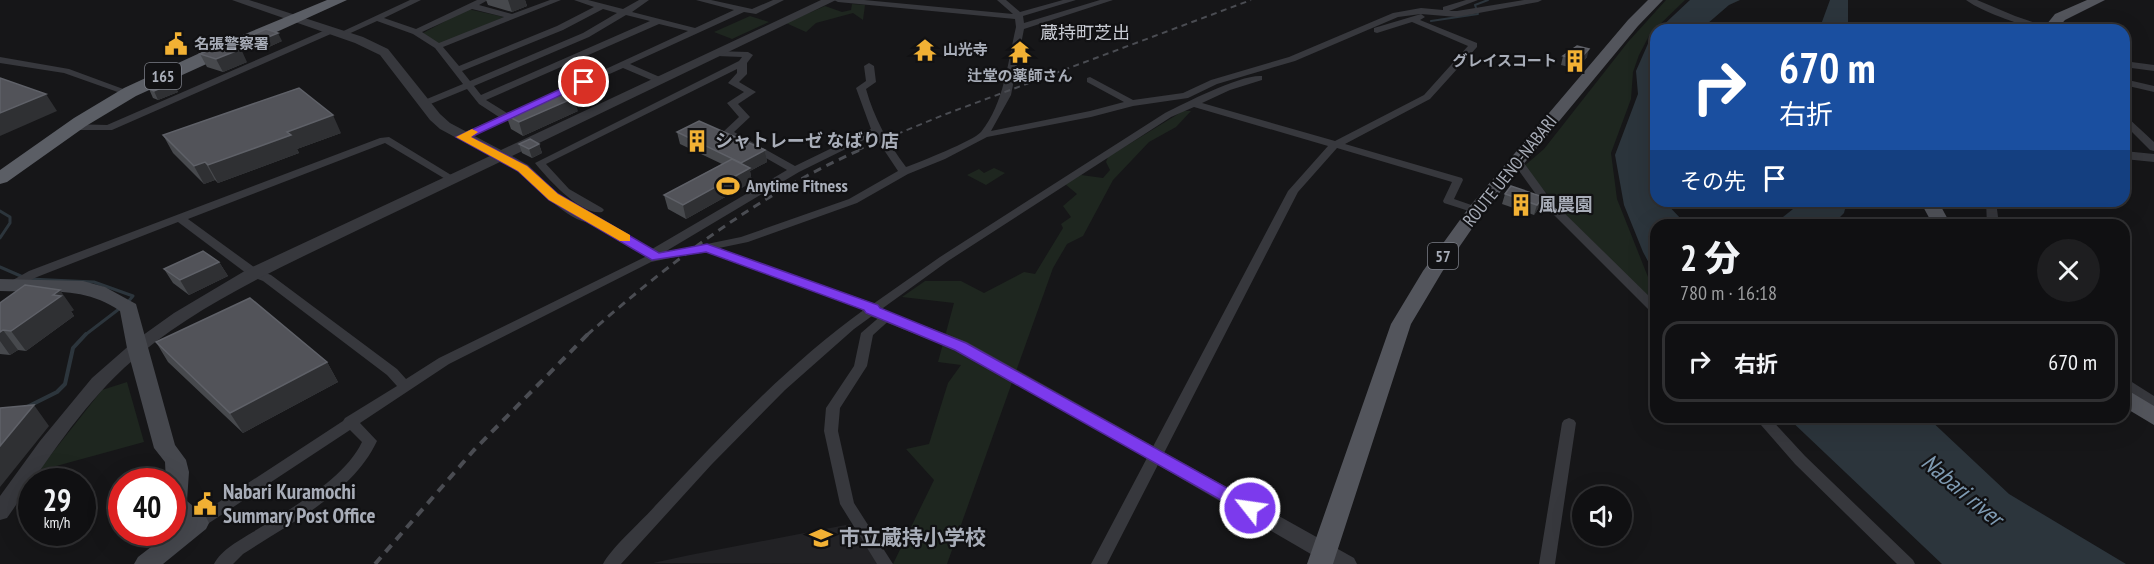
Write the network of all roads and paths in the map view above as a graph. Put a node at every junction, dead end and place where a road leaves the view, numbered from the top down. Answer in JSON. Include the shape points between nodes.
{"nodes":[{"id":1,"x":238,"y":0,"type":"edge"},
{"id":2,"x":340,"y":0,"type":"edge"},
{"id":3,"x":417,"y":0,"type":"edge"},
{"id":4,"x":484,"y":0,"type":"edge"},
{"id":5,"x":556,"y":0,"type":"edge"},
{"id":6,"x":578,"y":0,"type":"edge"},
{"id":7,"x":645,"y":0,"type":"edge"},
{"id":8,"x":700,"y":0,"type":"edge"},
{"id":9,"x":780,"y":0,"type":"edge"},
{"id":10,"x":830,"y":0,"type":"edge"},
{"id":11,"x":838,"y":0,"type":"edge"},
{"id":12,"x":1001,"y":0,"type":"edge"},
{"id":13,"x":1072,"y":0,"type":"edge"},
{"id":14,"x":1110,"y":0,"type":"edge"},
{"id":15,"x":1474,"y":0,"type":"edge"},
{"id":16,"x":1538,"y":0,"type":"edge"},
{"id":17,"x":1656,"y":0,"type":"edge"},
{"id":18,"x":1970,"y":0,"type":"edge"},
{"id":19,"x":2098,"y":0,"type":"edge"},
{"id":20,"x":1458,"y":2,"type":"edge"},
{"id":21,"x":472,"y":6,"type":"junction"},
{"id":22,"x":602,"y":6,"type":"junction"},
{"id":23,"x":742,"y":10,"type":"junction"},
{"id":24,"x":624,"y":12,"type":"junction"},
{"id":25,"x":1437,"y":12,"type":"junction"},
{"id":26,"x":512,"y":17,"type":"junction"},
{"id":27,"x":297,"y":18,"type":"junction"},
{"id":28,"x":376,"y":18,"type":"junction"},
{"id":29,"x":1411,"y":19,"type":"junction"},
{"id":30,"x":1019,"y":20,"type":"junction"},
{"id":31,"x":658,"y":21,"type":"junction"},
{"id":32,"x":2030,"y":24,"type":"edge"},
{"id":33,"x":2055,"y":24,"type":"edge"},
{"id":34,"x":696,"y":31,"type":"junction"},
{"id":35,"x":336,"y":32,"type":"junction"},
{"id":36,"x":416,"y":32,"type":"junction"},
{"id":37,"x":438,"y":46,"type":"junction"},
{"id":38,"x":717,"y":53,"type":"junction"},
{"id":39,"x":0,"y":60,"type":"edge"},
{"id":40,"x":742,"y":63,"type":"junction"},
{"id":41,"x":622,"y":64,"type":"junction"},
{"id":42,"x":2130,"y":65,"type":"edge"},
{"id":43,"x":869,"y":66,"type":"dead end"},
{"id":44,"x":2154,"y":68,"type":"edge"},
{"id":45,"x":457,"y":70,"type":"junction"},
{"id":46,"x":659,"y":80,"type":"junction"},
{"id":47,"x":1090,"y":81,"type":"dead end"},
{"id":48,"x":2130,"y":82,"type":"edge"},
{"id":49,"x":469,"y":85,"type":"junction"},
{"id":50,"x":2154,"y":89,"type":"edge"},
{"id":51,"x":129,"y":93,"type":"junction"},
{"id":52,"x":480,"y":99,"type":"junction"},
{"id":53,"x":425,"y":103,"type":"junction"},
{"id":54,"x":538,"y":103,"type":"edge"},
{"id":55,"x":1132,"y":103,"type":"junction"},
{"id":56,"x":1192,"y":103,"type":"junction"},
{"id":57,"x":528,"y":108,"type":"edge"},
{"id":58,"x":506,"y":117,"type":"junction"},
{"id":59,"x":2130,"y":125,"type":"edge"},
{"id":60,"x":72,"y":127,"type":"junction"},
{"id":61,"x":875,"y":131,"type":"junction"},
{"id":62,"x":984,"y":135,"type":"junction"},
{"id":63,"x":462,"y":137,"type":"junction"},
{"id":64,"x":1333,"y":146,"type":"junction"},
{"id":65,"x":2154,"y":148,"type":"edge"},
{"id":66,"x":500,"y":156,"type":"junction"},
{"id":67,"x":2130,"y":156,"type":"edge"},
{"id":68,"x":2154,"y":158,"type":"edge"},
{"id":69,"x":1517,"y":161,"type":"junction"},
{"id":70,"x":795,"y":170,"type":"junction"},
{"id":71,"x":904,"y":172,"type":"junction"},
{"id":72,"x":0,"y":178,"type":"edge"},
{"id":73,"x":451,"y":178,"type":"junction"},
{"id":74,"x":1476,"y":210,"type":"junction"},
{"id":75,"x":595,"y":215,"type":"junction"},
{"id":76,"x":181,"y":219,"type":"junction"},
{"id":77,"x":707,"y":248,"type":"junction"},
{"id":78,"x":655,"y":255,"type":"junction"},
{"id":79,"x":254,"y":273,"type":"junction"},
{"id":80,"x":3,"y":285,"type":"edge"},
{"id":81,"x":1650,"y":304,"type":"edge"},
{"id":82,"x":877,"y":312,"type":"junction"},
{"id":83,"x":137,"y":348,"type":"junction"},
{"id":84,"x":404,"y":385,"type":"junction"},
{"id":85,"x":2130,"y":386,"type":"edge"},
{"id":86,"x":2130,"y":400,"type":"edge"},
{"id":87,"x":2154,"y":403,"type":"edge"},
{"id":88,"x":2154,"y":417,"type":"edge"},
{"id":89,"x":350,"y":421,"type":"junction"},
{"id":90,"x":1569,"y":423,"type":"dead end"},
{"id":91,"x":1766,"y":423,"type":"edge"},
{"id":92,"x":1156,"y":454,"type":"junction"},
{"id":93,"x":0,"y":512,"type":"edge"},
{"id":94,"x":198,"y":523,"type":"junction"},
{"id":95,"x":1322,"y":558,"type":"edge"},
{"id":96,"x":146,"y":564,"type":"edge"},
{"id":97,"x":222,"y":564,"type":"edge"},
{"id":98,"x":611,"y":564,"type":"edge"},
{"id":99,"x":885,"y":564,"type":"edge"},
{"id":100,"x":1099,"y":564,"type":"edge"},
{"id":101,"x":1346,"y":564,"type":"edge"},
{"id":102,"x":1547,"y":564,"type":"edge"},
{"id":103,"x":1907,"y":564,"type":"edge"}],
"edges":[{"from":1,"to":27,"type":"street"},
{"from":2,"to":27,"type":"highway","number":"165"},
{"from":3,"to":28,"type":"street"},
{"from":4,"to":21,"type":"street"},
{"from":5,"to":26,"type":"street"},
{"from":6,"to":22,"type":"street"},
{"from":7,"to":24,"type":"street"},
{"from":8,"to":23,"type":"street"},
{"from":9,"to":23,"type":"street","via":[[753,12]]},
{"from":10,"to":38,"type":"street"},
{"from":11,"to":30,"type":"street"},
{"from":12,"to":30,"type":"street"},
{"from":13,"to":30,"type":"street"},
{"from":14,"to":30,"type":"street"},
{"from":15,"to":20,"type":"street"},
{"from":16,"to":25,"type":"street","via":[[1477,11]]},
{"from":17,"to":69,"type":"main road","name":"ROUTE UENO-NABARI","number":"57"},
{"from":18,"to":32,"type":"street"},
{"from":19,"to":33,"type":"main road","via":[[2065,14]]},
{"from":20,"to":25,"type":"street"},
{"from":21,"to":26,"type":"street"},
{"from":21,"to":36,"type":"street"},
{"from":22,"to":24,"type":"street"},
{"from":22,"to":45,"type":"street","via":[[560,28]]},
{"from":23,"to":34,"type":"street"},
{"from":24,"to":31,"type":"street"},
{"from":24,"to":49,"type":"street","via":[[586,35]]},
{"from":25,"to":29,"type":"street"},
{"from":25,"to":55,"type":"street","via":[[1396,15],[1292,59],[1214,82],[1185,96]]},
{"from":26,"to":37,"type":"street"},
{"from":27,"to":35,"type":"street"},
{"from":27,"to":51,"type":"highway","number":"165"},
{"from":28,"to":35,"type":"street"},
{"from":28,"to":36,"type":"street"},
{"from":29,"to":56,"type":"street"},
{"from":29,"to":64,"type":"street","via":[[1474,45],[1427,97]]},
{"from":30,"to":62,"type":"street","via":[[1006,95]]},
{"from":31,"to":34,"type":"street"},
{"from":31,"to":52,"type":"street"},
{"from":34,"to":41,"type":"street"},
{"from":35,"to":53,"type":"street","via":[[390,56]]},
{"from":35,"to":60,"type":"street","via":[[108,128]]},
{"from":36,"to":37,"type":"street"},
{"from":37,"to":45,"type":"street"},
{"from":38,"to":40,"type":"street","via":[[748,55]]},
{"from":38,"to":46,"type":"street"},
{"from":39,"to":51,"type":"street","via":[[66,71]]},
{"from":40,"to":70,"type":"street","via":[[742,74],[734,83],[751,92],[732,103],[745,117],[727,133]]},
{"from":40,"to":75,"type":"street","via":[[540,163],[565,191]]},
{"from":41,"to":46,"type":"street"},
{"from":41,"to":54,"type":"street"},
{"from":42,"to":44,"type":"street"},
{"from":43,"to":61,"type":"street","via":[[871,81],[861,88]]},
{"from":45,"to":49,"type":"street"},
{"from":46,"to":66,"type":"street"},
{"from":47,"to":55,"type":"street"},
{"from":48,"to":50,"type":"street"},
{"from":49,"to":52,"type":"street"},
{"from":49,"to":53,"type":"street"},
{"from":51,"to":60,"type":"highway","number":"165"},
{"from":52,"to":58,"type":"street"},
{"from":53,"to":63,"type":"street","via":[[435,117]]},
{"from":55,"to":62,"type":"street"},
{"from":56,"to":64,"type":"street"},
{"from":56,"to":82,"type":"street","via":[[1126,142]]},
{"from":57,"to":58,"type":"street"},
{"from":58,"to":63,"type":"street"},
{"from":59,"to":65,"type":"street"},
{"from":60,"to":72,"type":"highway","number":"165"},
{"from":61,"to":70,"type":"street"},
{"from":61,"to":71,"type":"street"},
{"from":62,"to":71,"type":"street"},
{"from":63,"to":66,"type":"street"},
{"from":64,"to":74,"type":"street","via":[[1458,180],[1448,201]]},
{"from":64,"to":92,"type":"street","via":[[1293,191]]},
{"from":66,"to":73,"type":"street"},
{"from":66,"to":75,"type":"street","via":[[532,176],[553,197]]},
{"from":67,"to":68,"type":"street"},
{"from":69,"to":74,"type":"main road","name":"ROUTE UENO-NABARI","number":"57"},
{"from":69,"to":81,"type":"street","via":[[1547,202]]},
{"from":70,"to":78,"type":"street"},
{"from":71,"to":77,"type":"street","via":[[852,201],[744,240]]},
{"from":73,"to":76,"type":"street","via":[[384,140]]},
{"from":73,"to":79,"type":"street"},
{"from":74,"to":95,"type":"main road","name":"ROUTE UENO-NABARI","number":"57","via":[[1401,324]]},
{"from":75,"to":78,"type":"street"},
{"from":76,"to":79,"type":"street"},
{"from":76,"to":80,"type":"street"},
{"from":77,"to":78,"type":"street"},
{"from":77,"to":82,"type":"street"},
{"from":78,"to":84,"type":"street"},
{"from":79,"to":83,"type":"street"},
{"from":79,"to":84,"type":"street","via":[[267,278]]},
{"from":80,"to":83,"type":"main road","via":[[62,284],[99,289],[125,304]]},
{"from":82,"to":92,"type":"street","via":[[961,346]]},
{"from":82,"to":98,"type":"street","via":[[780,387]]},
{"from":82,"to":99,"type":"street","via":[[867,333],[860,366],[833,408],[831,431],[847,504]]},
{"from":83,"to":93,"type":"street","via":[[71,416]]},
{"from":83,"to":94,"type":"main road","via":[[165,448],[175,460],[176,501],[181,511]]},
{"from":84,"to":89,"type":"street"},
{"from":85,"to":87,"type":"street"},
{"from":86,"to":88,"type":"main road"},
{"from":89,"to":94,"type":"street"},
{"from":89,"to":97,"type":"street","via":[[370,441],[347,474]]},
{"from":90,"to":102,"type":"street"},
{"from":91,"to":103,"type":"street"},
{"from":92,"to":95,"type":"street"},
{"from":92,"to":100,"type":"street"},
{"from":94,"to":96,"type":"main road"},
{"from":95,"to":101,"type":"street"}]}
